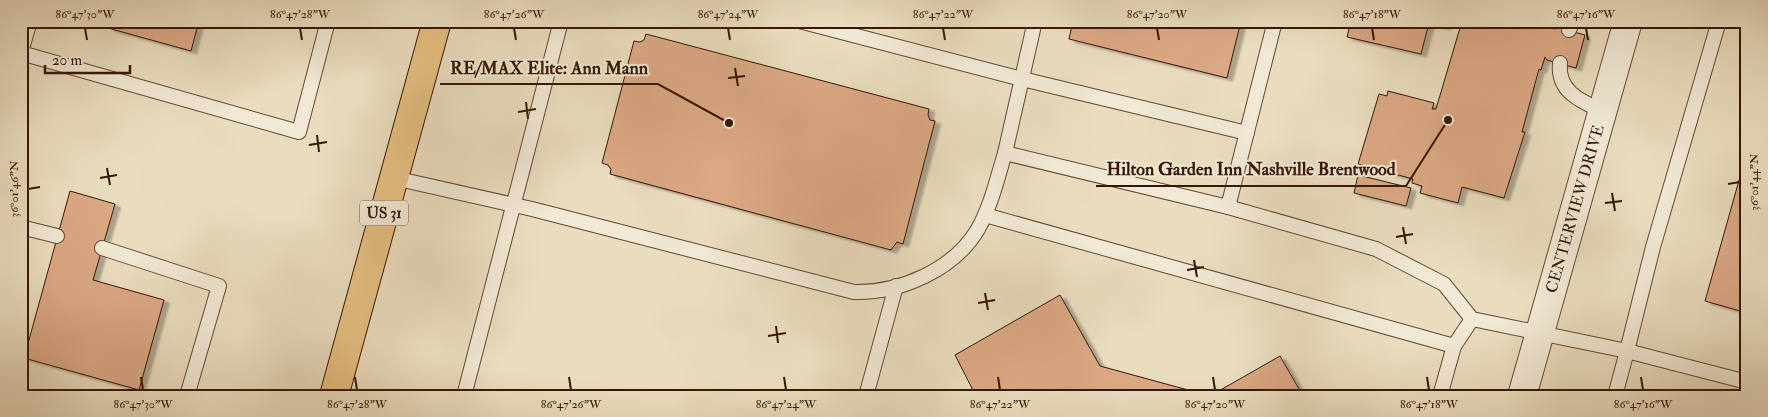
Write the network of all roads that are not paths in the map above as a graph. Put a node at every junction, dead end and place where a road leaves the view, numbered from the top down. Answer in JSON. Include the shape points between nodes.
{"nodes":[{"id":1,"x":328,"y":21,"type":"edge"},
{"id":2,"x":437,"y":21,"type":"edge"},
{"id":3,"x":562,"y":21,"type":"edge"},
{"id":4,"x":799,"y":21,"type":"edge"},
{"id":5,"x":1035,"y":21,"type":"edge"},
{"id":6,"x":1275,"y":21,"type":"edge"},
{"id":7,"x":1628,"y":21,"type":"edge"},
{"id":8,"x":1719,"y":21,"type":"edge"},
{"id":9,"x":27,"y":22,"type":"edge"},
{"id":10,"x":21,"y":53,"type":"edge"},
{"id":11,"x":1560,"y":63,"type":"dead end"},
{"id":12,"x":1022,"y":79,"type":"junction"},
{"id":13,"x":1602,"y":111,"type":"junction"},
{"id":14,"x":1247,"y":133,"type":"junction"},
{"id":15,"x":1004,"y":153,"type":"junction"},
{"id":16,"x":394,"y":178,"type":"junction"},
{"id":17,"x":515,"y":206,"type":"junction"},
{"id":18,"x":1228,"y":207,"type":"junction"},
{"id":19,"x":985,"y":215,"type":"junction"},
{"id":20,"x":21,"y":226,"type":"edge"},
{"id":21,"x":58,"y":236,"type":"dead end"},
{"id":22,"x":102,"y":248,"type":"dead end"},
{"id":23,"x":896,"y":286,"type":"junction"},
{"id":24,"x":1472,"y":319,"type":"junction"},
{"id":25,"x":1541,"y":332,"type":"junction"},
{"id":26,"x":1454,"y":346,"type":"junction"},
{"id":27,"x":1627,"y":351,"type":"junction"},
{"id":28,"x":1747,"y":382,"type":"edge"},
{"id":29,"x":187,"y":396,"type":"edge"},
{"id":30,"x":334,"y":396,"type":"edge"},
{"id":31,"x":464,"y":396,"type":"edge"},
{"id":32,"x":866,"y":396,"type":"edge"},
{"id":33,"x":1440,"y":396,"type":"edge"},
{"id":34,"x":1522,"y":396,"type":"edge"},
{"id":35,"x":1615,"y":396,"type":"edge"}],
"edges":[{"from":1,"to":10,"type":"lane","via":[[299,132]]},
{"from":2,"to":16,"type":"main road","number":"US 31"},
{"from":3,"to":17,"type":"lane"},
{"from":4,"to":12,"type":"lane"},
{"from":5,"to":12,"type":"lane"},
{"from":6,"to":14,"type":"lane"},
{"from":7,"to":13,"type":"street","name":"CENTERVIEW DRIVE"},
{"from":8,"to":27,"type":"lane"},
{"from":9,"to":10,"type":"lane"},
{"from":11,"to":13,"type":"lane","via":[[1559,74],[1568,92]]},
{"from":12,"to":14,"type":"lane"},
{"from":12,"to":15,"type":"lane"},
{"from":13,"to":25,"type":"street","name":"CENTERVIEW DRIVE"},
{"from":14,"to":18,"type":"lane"},
{"from":15,"to":18,"type":"lane"},
{"from":15,"to":19,"type":"lane"},
{"from":16,"to":17,"type":"lane"},
{"from":16,"to":30,"type":"main road","number":"US 31"},
{"from":17,"to":23,"type":"lane","via":[[854,292]]},
{"from":17,"to":31,"type":"lane"},
{"from":18,"to":24,"type":"lane","via":[[1376,249],[1444,284]]},
{"from":19,"to":23,"type":"lane","via":[[955,256],[921,278]]},
{"from":19,"to":26,"type":"lane"},
{"from":20,"to":21,"type":"lane"},
{"from":22,"to":29,"type":"lane","via":[[219,286]]},
{"from":23,"to":32,"type":"lane"},
{"from":24,"to":25,"type":"lane"},
{"from":24,"to":26,"type":"lane"},
{"from":25,"to":27,"type":"lane"},
{"from":25,"to":34,"type":"street","name":"CENTERVIEW DRIVE"},
{"from":26,"to":33,"type":"lane"},
{"from":27,"to":28,"type":"lane"},
{"from":27,"to":35,"type":"lane"}]}
